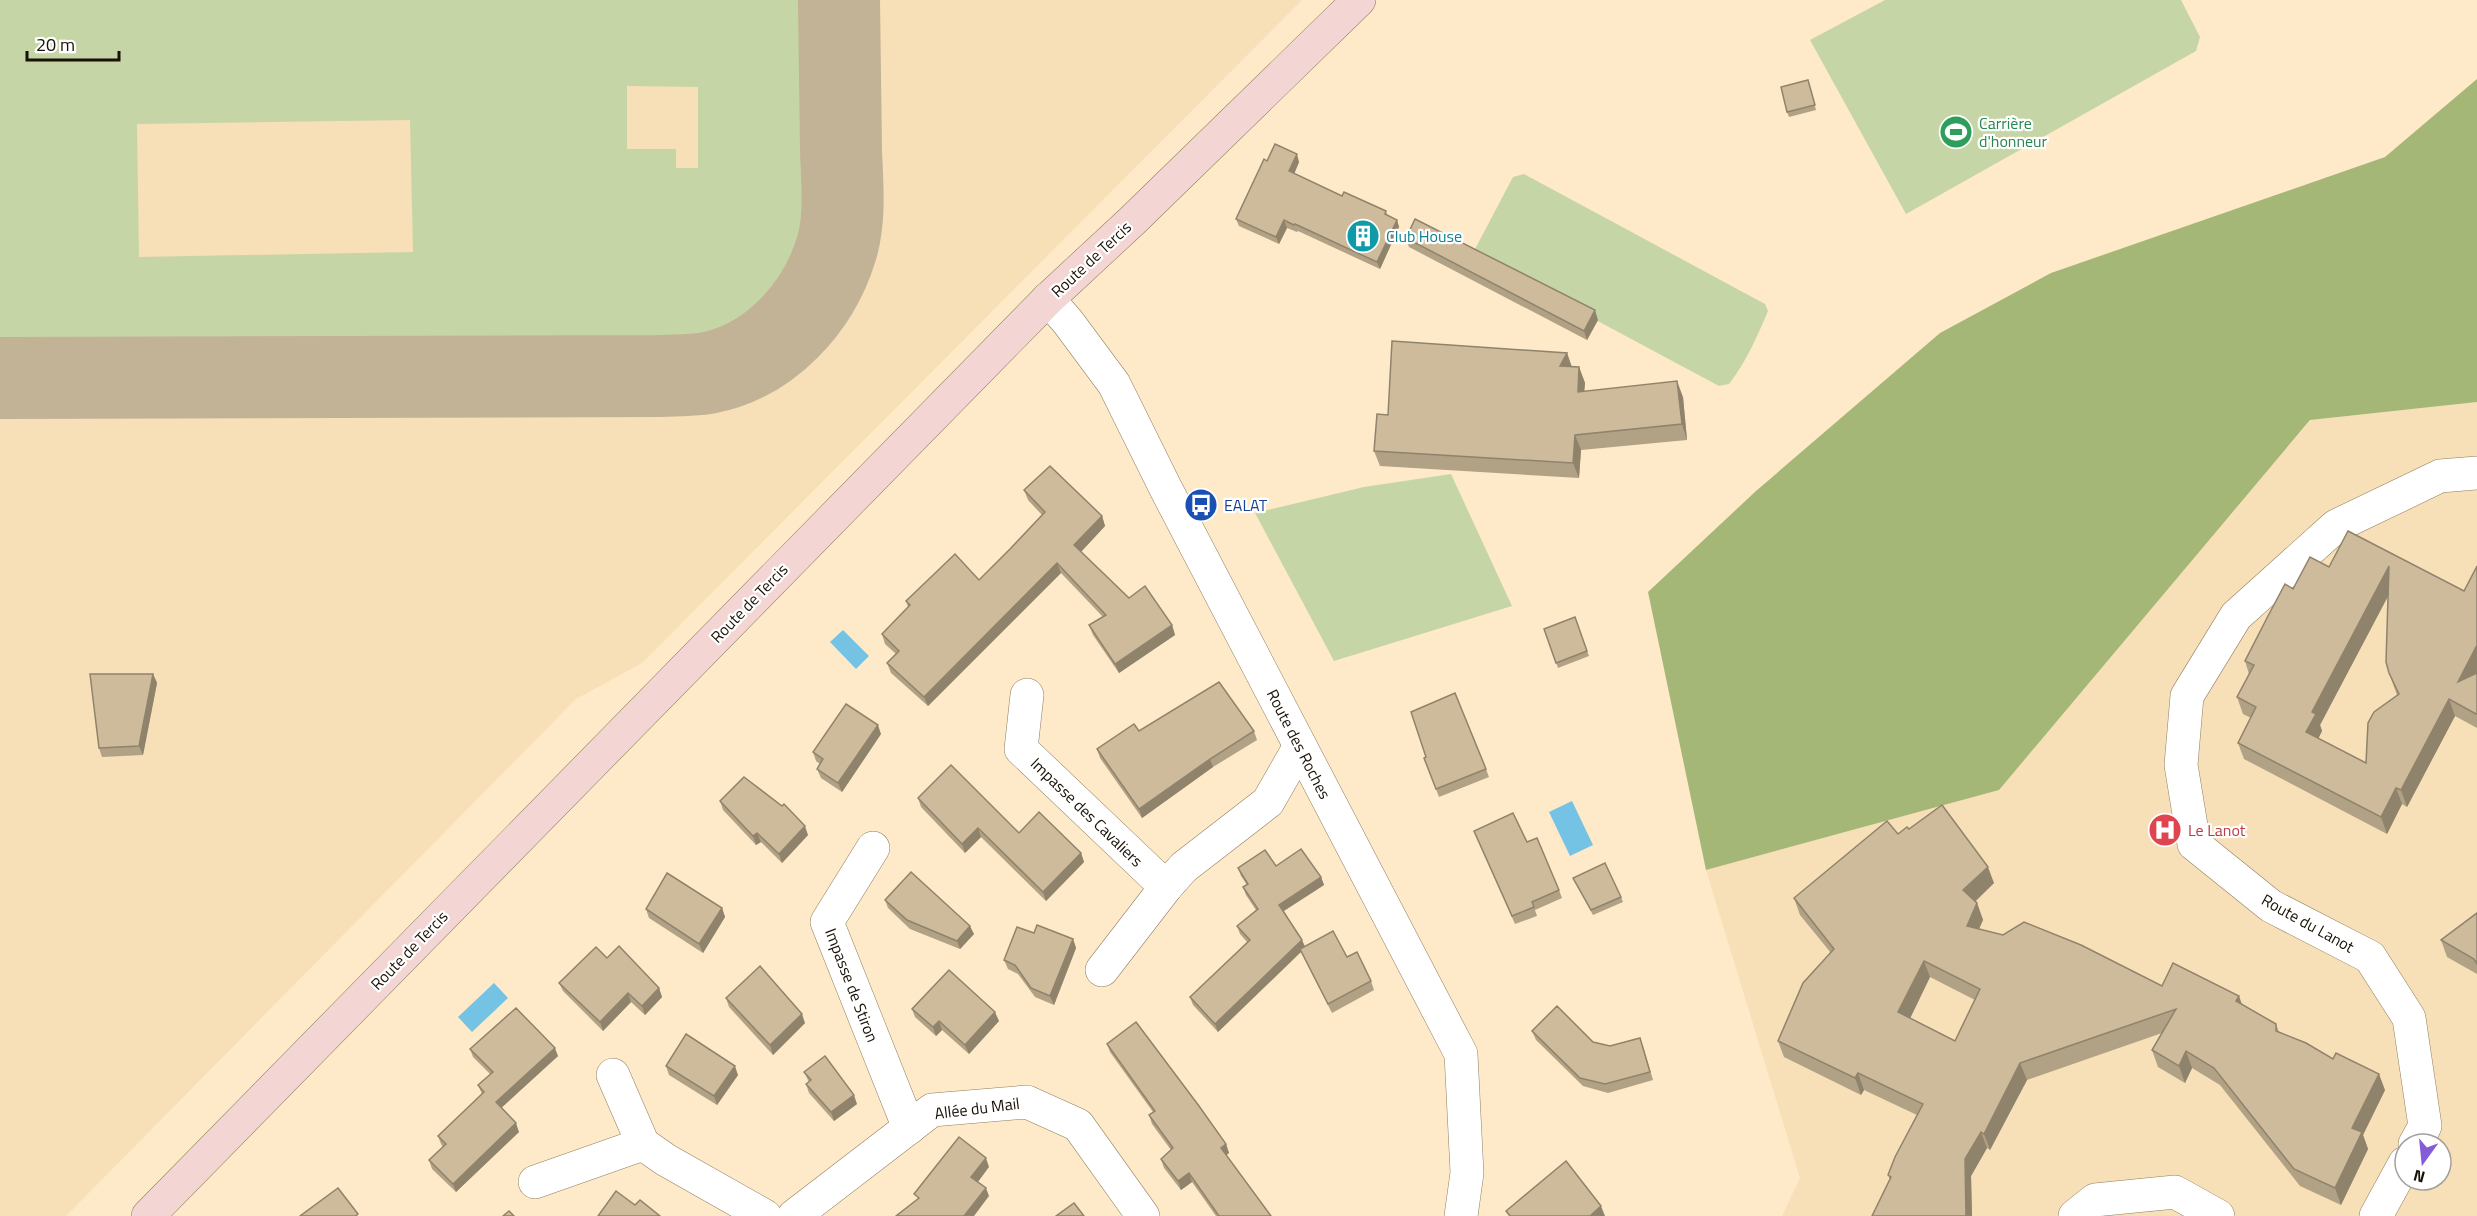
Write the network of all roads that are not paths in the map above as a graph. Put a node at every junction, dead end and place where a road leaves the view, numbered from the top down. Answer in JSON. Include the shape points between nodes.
{"nodes":[{"id":1,"x":1359,"y":0,"type":"edge"},
{"id":2,"x":1048,"y":299,"type":"junction"},
{"id":3,"x":2477,"y":473,"type":"edge"},
{"id":4,"x":1028,"y":695,"type":"dead end"},
{"id":5,"x":1300,"y":746,"type":"junction"},
{"id":6,"x":873,"y":848,"type":"dead end"},
{"id":7,"x":1166,"y":887,"type":"junction"},
{"id":8,"x":1102,"y":970,"type":"dead end"},
{"id":9,"x":613,"y":1075,"type":"dead end"},
{"id":10,"x":909,"y":1128,"type":"junction"},
{"id":11,"x":2422,"y":1132,"type":"edge"},
{"id":12,"x":643,"y":1144,"type":"junction"},
{"id":13,"x":535,"y":1182,"type":"dead end"},
{"id":14,"x":2393,"y":1185,"type":"edge"},
{"id":15,"x":148,"y":1216,"type":"edge"},
{"id":16,"x":765,"y":1216,"type":"edge"},
{"id":17,"x":794,"y":1216,"type":"edge"},
{"id":18,"x":1143,"y":1216,"type":"edge"},
{"id":19,"x":1461,"y":1216,"type":"edge"},
{"id":20,"x":2075,"y":1216,"type":"edge"},
{"id":21,"x":2218,"y":1216,"type":"edge"},
{"id":22,"x":2376,"y":1216,"type":"edge"}],
"edges":[{"from":1,"to":2,"type":"main road","name":"Route de Tercis"},
{"from":2,"to":5,"type":"street","name":"Route des Roches","via":[[1114,384]]},
{"from":2,"to":15,"type":"main road","name":"Route de Tercis"},
{"from":3,"to":11,"type":"street","name":"Route du Lanot","via":[[2440,476],[2336,526],[2236,616],[2187,696],[2181,765],[2194,844],[2271,906],[2370,957],[2409,1018],[2425,1126]]},
{"from":4,"to":7,"type":"street","name":"Impasse des Cavaliers","via":[[1021,749]]},
{"from":5,"to":7,"type":"street","via":[[1268,802],[1184,867]]},
{"from":5,"to":19,"type":"street","name":"Route des Roches","via":[[1461,1054],[1467,1173]]},
{"from":6,"to":10,"type":"street","name":"Impasse de Stiron","via":[[827,922]]},
{"from":7,"to":8,"type":"street"},
{"from":9,"to":12,"type":"street"},
{"from":10,"to":17,"type":"street","name":"Allée du Mail"},
{"from":10,"to":18,"type":"street","name":"Allée du Mail","via":[[932,1110],[1027,1102],[1078,1125]]},
{"from":12,"to":13,"type":"street"},
{"from":12,"to":16,"type":"street"},
{"from":14,"to":22,"type":"street"},
{"from":20,"to":21,"type":"street","via":[[2095,1200],[2175,1192]]}]}
